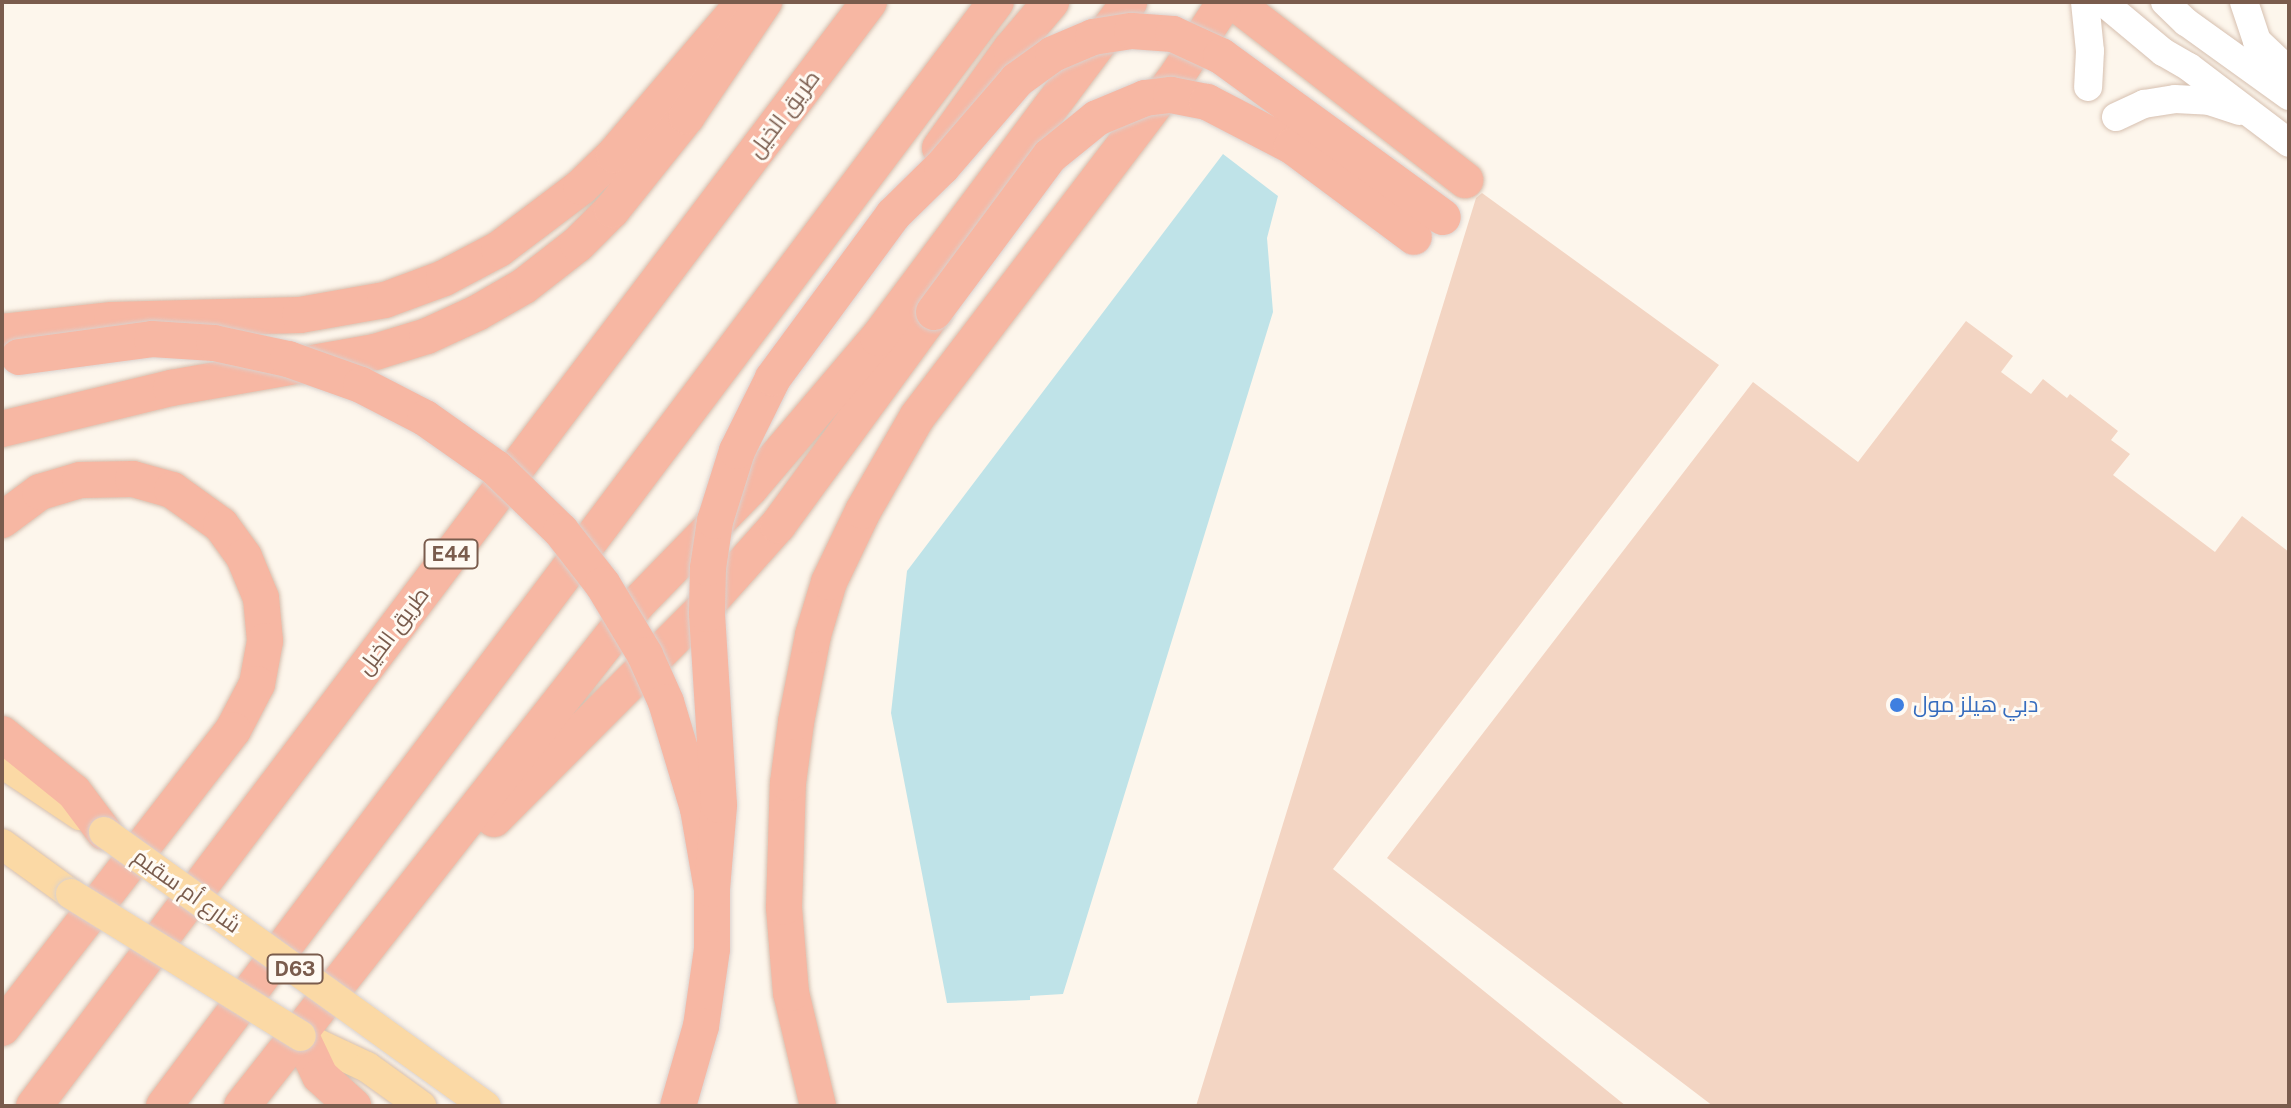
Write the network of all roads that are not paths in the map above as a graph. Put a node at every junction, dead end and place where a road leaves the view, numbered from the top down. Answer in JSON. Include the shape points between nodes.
{"nodes":[{"id":1,"x":749,"y":2,"type":"edge"},
{"id":2,"x":764,"y":2,"type":"edge"},
{"id":3,"x":869,"y":2,"type":"edge"},
{"id":4,"x":996,"y":2,"type":"edge"},
{"id":5,"x":1051,"y":2,"type":"edge"},
{"id":6,"x":1129,"y":2,"type":"edge"},
{"id":7,"x":1225,"y":2,"type":"edge"},
{"id":8,"x":1234,"y":2,"type":"edge"},
{"id":9,"x":2085,"y":2,"type":"edge"},
{"id":10,"x":2103,"y":2,"type":"edge"},
{"id":11,"x":2158,"y":2,"type":"edge"},
{"id":12,"x":2165,"y":2,"type":"edge"},
{"id":13,"x":2244,"y":2,"type":"edge"},
{"id":14,"x":2194,"y":12,"type":"edge"},
{"id":15,"x":2138,"y":28,"type":"junction"},
{"id":16,"x":2163,"y":52,"type":"junction"},
{"id":17,"x":2289,"y":71,"type":"edge"},
{"id":18,"x":2088,"y":87,"type":"dead end"},
{"id":19,"x":2289,"y":96,"type":"edge"},
{"id":20,"x":2116,"y":117,"type":"dead end"},
{"id":21,"x":2258,"y":119,"type":"junction"},
{"id":22,"x":2289,"y":143,"type":"edge"},
{"id":23,"x":1465,"y":180,"type":"dead end"},
{"id":24,"x":893,"y":215,"type":"junction"},
{"id":25,"x":8,"y":350,"type":"edge"},
{"id":26,"x":2,"y":429,"type":"edge"},
{"id":27,"x":2,"y":520,"type":"edge"},
{"id":28,"x":2,"y":734,"type":"edge"},
{"id":29,"x":2,"y":763,"type":"edge"},
{"id":30,"x":104,"y":832,"type":"junction"},
{"id":31,"x":2,"y":844,"type":"edge"},
{"id":32,"x":712,"y":889,"type":"junction"},
{"id":33,"x":376,"y":934,"type":"junction"},
{"id":34,"x":2,"y":1028,"type":"edge"},
{"id":35,"x":301,"y":1036,"type":"junction"},
{"id":36,"x":34,"y":1106,"type":"edge"},
{"id":37,"x":164,"y":1106,"type":"edge"},
{"id":38,"x":242,"y":1106,"type":"edge"},
{"id":39,"x":353,"y":1106,"type":"edge"},
{"id":40,"x":421,"y":1106,"type":"edge"},
{"id":41,"x":486,"y":1106,"type":"edge"},
{"id":42,"x":678,"y":1106,"type":"edge"},
{"id":43,"x":818,"y":1106,"type":"edge"}],
"edges":[{"from":1,"to":25,"type":"highway","via":[[581,187],[499,249],[444,278],[385,300],[300,315],[112,320]]},
{"from":2,"to":26,"type":"highway","via":[[687,116],[612,210],[524,286],[477,313],[375,352],[171,388]]},
{"from":3,"to":36,"type":"highway","name":"طريق الخيل","number":"E44"},
{"from":4,"to":37,"type":"highway"},
{"from":5,"to":24,"type":"highway","bridge":true,"via":[[1011,49]]},
{"from":6,"to":33,"type":"highway","via":[[878,338],[751,487],[637,604]]},
{"from":7,"to":43,"type":"highway","via":[[1178,74],[930,399],[841,553],[816,622],[788,783],[784,907],[793,1007]]},
{"from":8,"to":23,"type":"highway"},
{"from":9,"to":18,"type":"main road"},
{"from":10,"to":15,"type":"main road"},
{"from":11,"to":15,"type":"main road"},
{"from":12,"to":14,"type":"main road"},
{"from":13,"to":17,"type":"main road","via":[[2257,41]]},
{"from":14,"to":16,"type":"main road"},
{"from":14,"to":19,"type":"main road"},
{"from":15,"to":16,"type":"main road"},
{"from":16,"to":21,"type":"main road"},
{"from":20,"to":21,"type":"main road","via":[[2144,104],[2183,99],[2225,105]]},
{"from":21,"to":22,"type":"main road"},
{"from":24,"to":32,"type":"highway","bridge":true,"via":[[773,378],[748,426],[718,510],[706,591],[719,791]]},
{"from":24,"to":33,"type":"highway","bridge":true,"via":[[1034,66],[1073,43],[1142,31],[1173,34],[1221,56],[1428,227],[1207,102],[1183,96],[1145,98],[1097,118],[1050,156],[813,481],[704,608],[412,906]]},
{"from":25,"to":32,"type":"highway","bridge":true,"via":[[152,339],[234,346],[361,385],[479,454],[568,539],[632,631],[677,738],[698,809]]},
{"from":27,"to":34,"type":"highway","via":[[40,492],[80,480],[133,479],[172,490],[221,525],[244,557],[261,598],[265,641],[257,684],[233,730]]},
{"from":28,"to":30,"type":"highway","via":[[74,792]]},
{"from":29,"to":30,"type":"main road","name":"شارع أم سقيم","number":"D63"},
{"from":30,"to":41,"type":"main road","name":"شارع أم سقيم","number":"D63","bridge":true},
{"from":31,"to":35,"type":"main road","number":"D63","bridge":true,"via":[[71,894]]},
{"from":32,"to":42,"type":"highway","bridge":true,"via":[[708,988]]},
{"from":33,"to":38,"type":"highway"},
{"from":35,"to":39,"type":"highway","via":[[320,1076]]},
{"from":35,"to":40,"type":"main road","number":"D63","via":[[367,1067]]}]}
